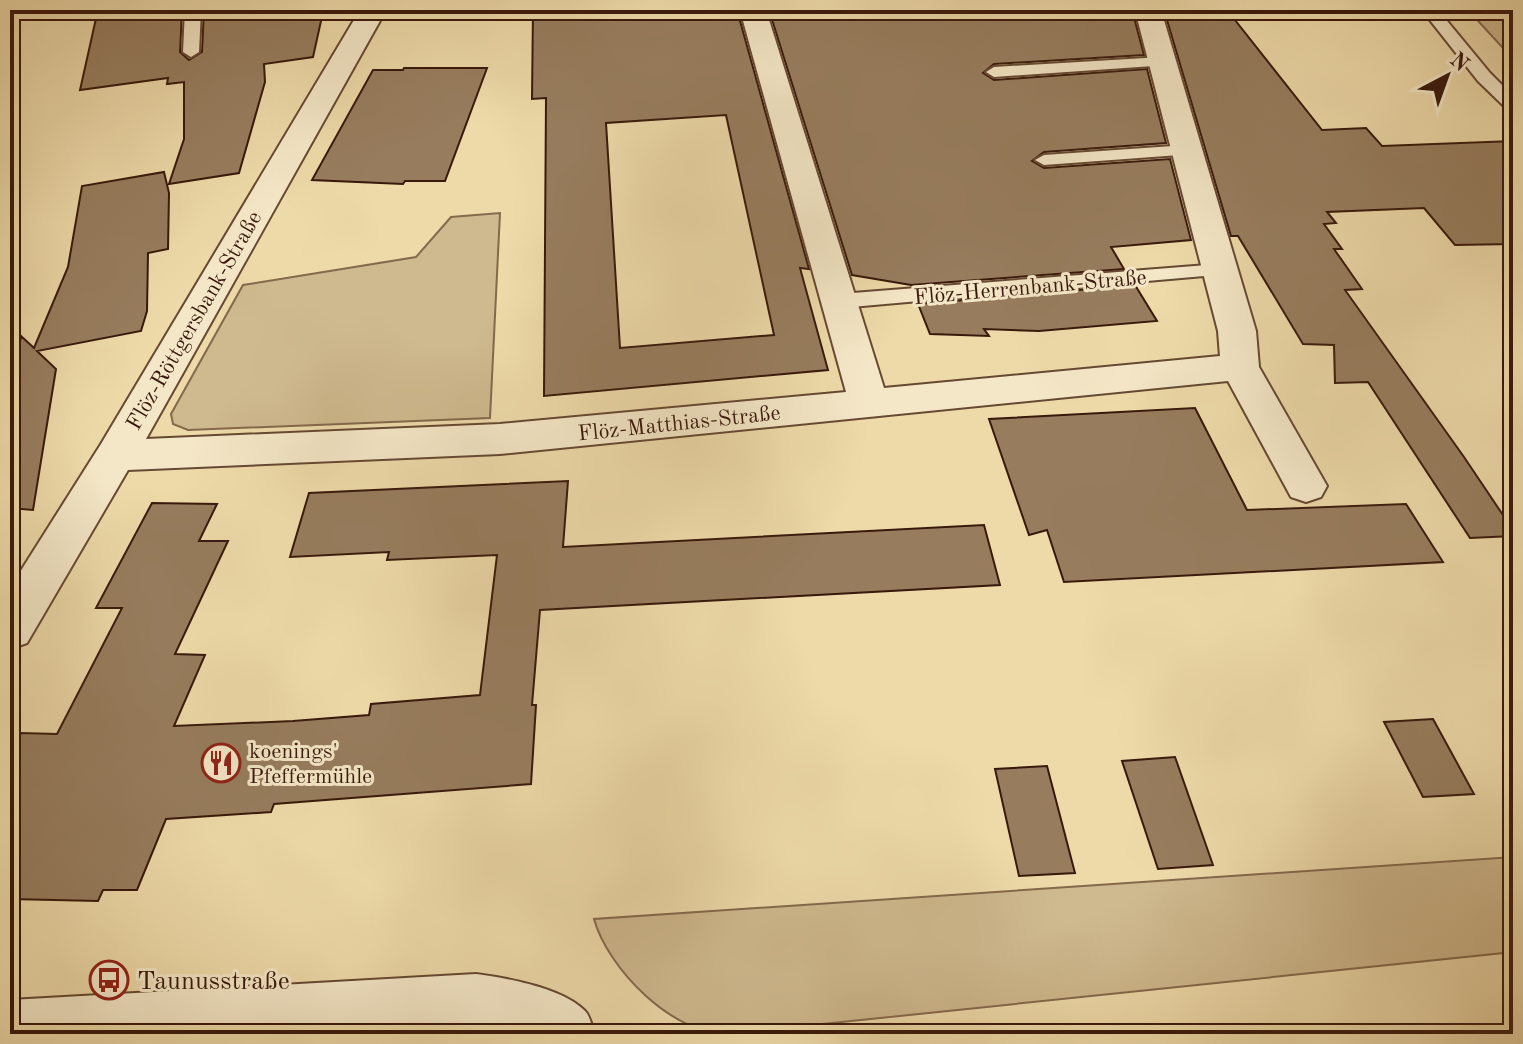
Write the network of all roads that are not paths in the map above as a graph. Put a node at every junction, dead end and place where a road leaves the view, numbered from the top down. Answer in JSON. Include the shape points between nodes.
{"nodes":[{"id":1,"x":193,"y":10,"type":"edge"},
{"id":2,"x":373,"y":10,"type":"edge"},
{"id":3,"x":753,"y":10,"type":"edge"},
{"id":4,"x":1148,"y":10,"type":"edge"},
{"id":5,"x":1430,"y":10,"type":"edge"},
{"id":6,"x":191,"y":52,"type":"dead end"},
{"id":7,"x":1162,"y":62,"type":"junction"},
{"id":8,"x":994,"y":72,"type":"dead end"},
{"id":9,"x":1513,"y":105,"type":"edge"},
{"id":10,"x":1187,"y":150,"type":"junction"},
{"id":11,"x":1044,"y":160,"type":"dead end"},
{"id":12,"x":1220,"y":270,"type":"junction"},
{"id":13,"x":840,"y":301,"type":"junction"},
{"id":14,"x":1240,"y":367,"type":"junction"},
{"id":15,"x":869,"y":402,"type":"junction"},
{"id":16,"x":116,"y":455,"type":"junction"},
{"id":17,"x":1306,"y":486,"type":"dead end"},
{"id":18,"x":10,"y":629,"type":"edge"},
{"id":19,"x":10,"y":1031,"type":"edge"},
{"id":20,"x":564,"y":1034,"type":"edge"}],
"edges":[{"from":1,"to":6,"type":"lane"},
{"from":2,"to":16,"type":"street","name":"Flöz-Röttgersbank-Straße"},
{"from":3,"to":13,"type":"street"},
{"from":4,"to":7,"type":"street"},
{"from":5,"to":9,"type":"lane"},
{"from":7,"to":8,"type":"lane"},
{"from":7,"to":10,"type":"street"},
{"from":10,"to":11,"type":"lane"},
{"from":10,"to":12,"type":"street"},
{"from":12,"to":13,"type":"lane","name":"Flöz-Herrenbank-Straße"},
{"from":12,"to":14,"type":"street","via":[[1237,331]]},
{"from":13,"to":15,"type":"street"},
{"from":14,"to":15,"type":"street","name":"Flöz-Matthias-Straße"},
{"from":14,"to":17,"type":"street"},
{"from":15,"to":16,"type":"street","name":"Flöz-Matthias-Straße","via":[[500,439]]},
{"from":16,"to":18,"type":"street","name":"Flöz-Röttgersbank-Straße"},
{"from":19,"to":20,"type":"street","via":[[476,1005],[539,1018]]}]}
